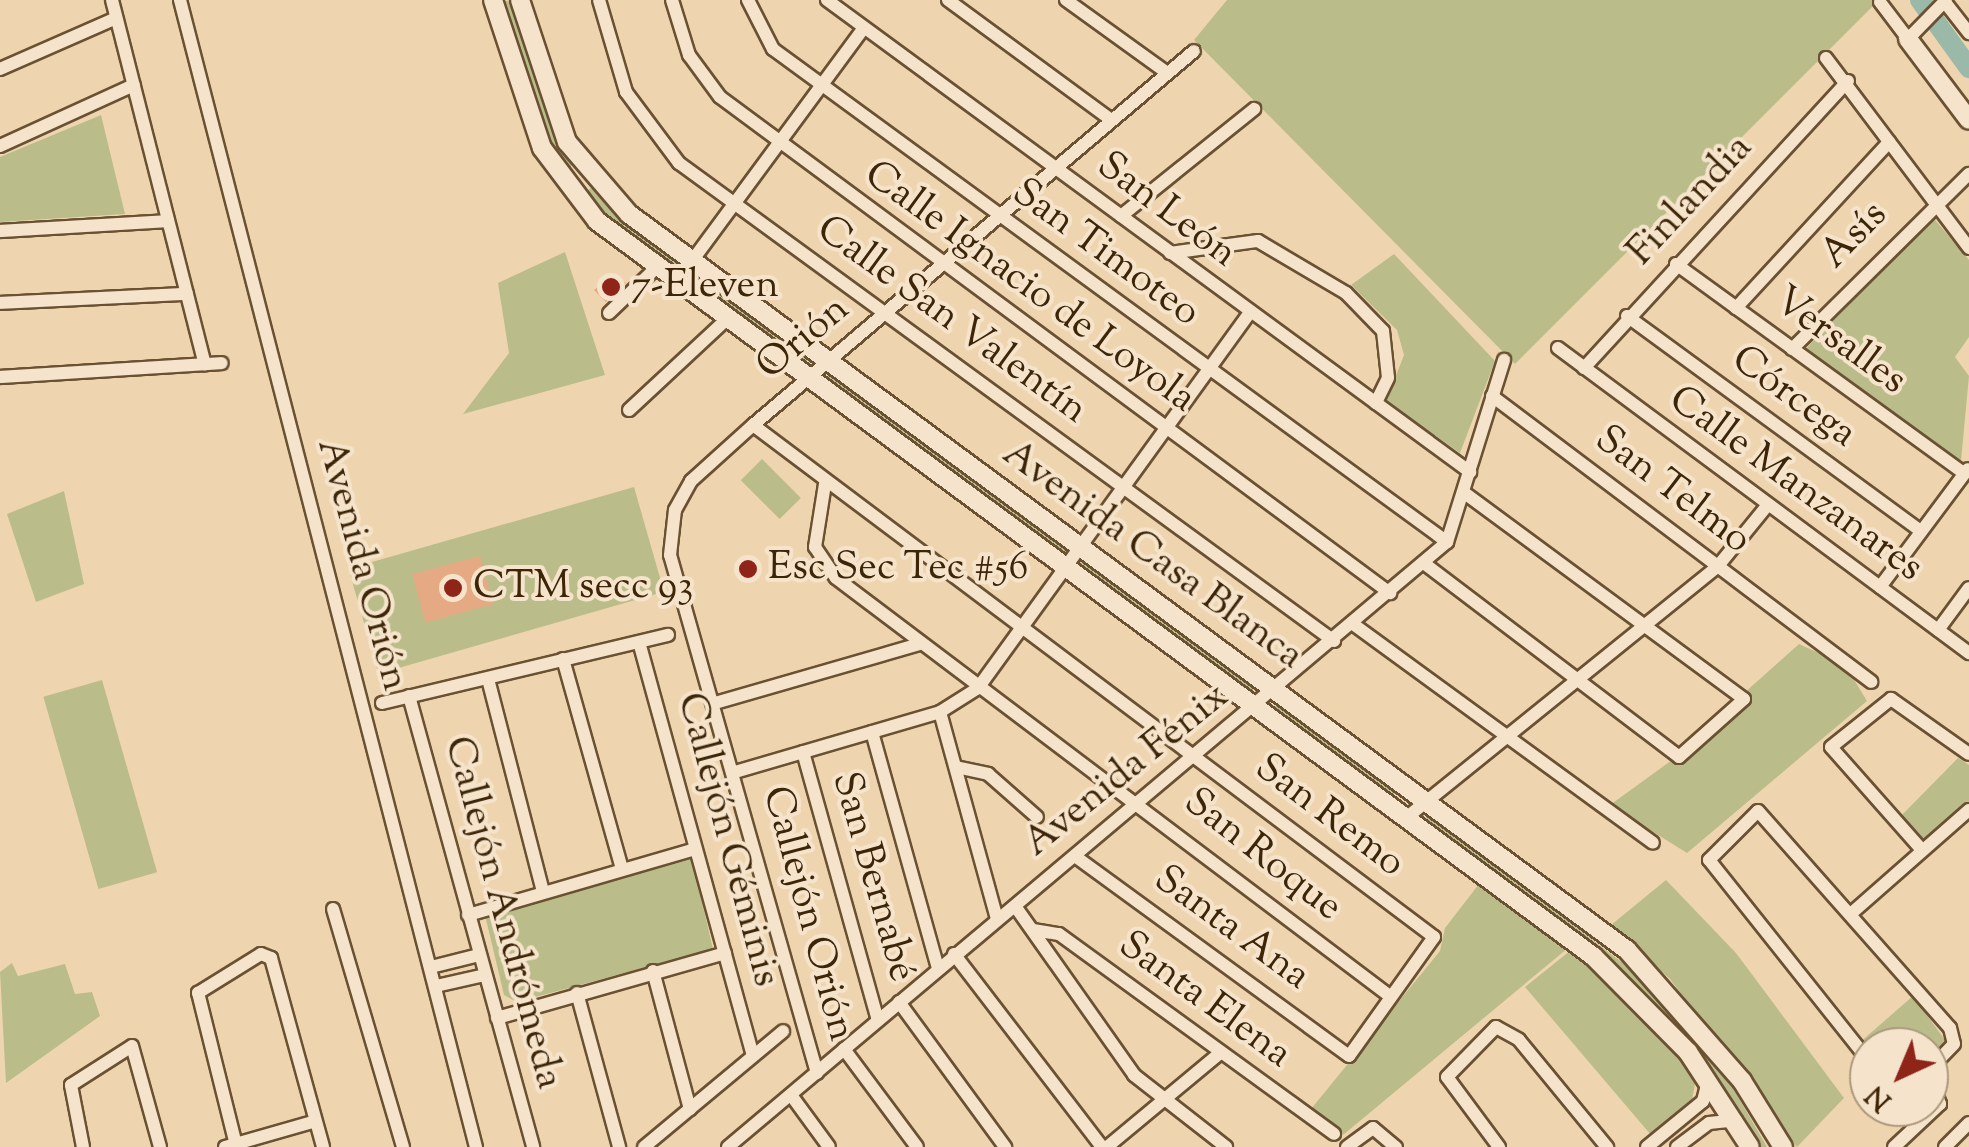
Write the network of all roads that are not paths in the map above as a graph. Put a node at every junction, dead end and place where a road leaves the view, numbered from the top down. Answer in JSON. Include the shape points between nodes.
{"nodes":[{"id":1,"x":112,"y":0,"type":"edge"},
{"id":2,"x":180,"y":0,"type":"edge"},
{"id":3,"x":494,"y":0,"type":"edge"},
{"id":4,"x":520,"y":0,"type":"edge"},
{"id":5,"x":599,"y":0,"type":"edge"},
{"id":6,"x":672,"y":0,"type":"edge"},
{"id":7,"x":748,"y":0,"type":"edge"},
{"id":8,"x":827,"y":0,"type":"edge"},
{"id":9,"x":948,"y":0,"type":"edge"},
{"id":10,"x":1066,"y":0,"type":"edge"},
{"id":11,"x":1880,"y":2,"type":"edge"},
{"id":12,"x":1943,"y":3,"type":"edge"},
{"id":13,"x":116,"y":18,"type":"junction"},
{"id":14,"x":862,"y":30,"type":"junction"},
{"id":15,"x":1914,"y":33,"type":"junction"},
{"id":16,"x":1969,"y":33,"type":"edge"},
{"id":17,"x":1194,"y":51,"type":"dead end"},
{"id":18,"x":1826,"y":58,"type":"dead end"},
{"id":19,"x":0,"y":68,"type":"edge"},
{"id":20,"x":1166,"y":72,"type":"junction"},
{"id":21,"x":1848,"y":82,"type":"junction"},
{"id":22,"x":134,"y":85,"type":"junction"},
{"id":23,"x":822,"y":86,"type":"junction"},
{"id":24,"x":1254,"y":109,"type":"dead end"},
{"id":25,"x":1110,"y":120,"type":"junction"},
{"id":26,"x":1969,"y":120,"type":"edge"},
{"id":27,"x":1889,"y":142,"type":"junction"},
{"id":28,"x":779,"y":144,"type":"junction"},
{"id":29,"x":0,"y":146,"type":"edge"},
{"id":30,"x":1052,"y":168,"type":"junction"},
{"id":31,"x":1969,"y":174,"type":"edge"},
{"id":32,"x":592,"y":176,"type":"junction"},
{"id":33,"x":570,"y":191,"type":"junction"},
{"id":34,"x":736,"y":202,"type":"junction"},
{"id":35,"x":1934,"y":202,"type":"junction"},
{"id":36,"x":1121,"y":216,"type":"junction"},
{"id":37,"x":998,"y":217,"type":"junction"},
{"id":38,"x":168,"y":220,"type":"junction"},
{"id":39,"x":0,"y":231,"type":"edge"},
{"id":40,"x":1969,"y":248,"type":"edge"},
{"id":41,"x":1170,"y":253,"type":"junction"},
{"id":42,"x":692,"y":260,"type":"junction"},
{"id":43,"x":1676,"y":264,"type":"junction"},
{"id":44,"x":942,"y":265,"type":"junction"},
{"id":45,"x":656,"y":268,"type":"junction"},
{"id":46,"x":187,"y":294,"type":"junction"},
{"id":47,"x":0,"y":304,"type":"edge"},
{"id":48,"x":1736,"y":308,"type":"junction"},
{"id":49,"x":609,"y":313,"type":"dead end"},
{"id":50,"x":884,"y":314,"type":"junction"},
{"id":51,"x":1250,"y":314,"type":"junction"},
{"id":52,"x":1626,"y":316,"type":"junction"},
{"id":53,"x":726,"y":320,"type":"junction"},
{"id":54,"x":1558,"y":348,"type":"dead end"},
{"id":55,"x":1792,"y":348,"type":"junction"},
{"id":56,"x":826,"y":360,"type":"junction"},
{"id":57,"x":1504,"y":360,"type":"dead end"},
{"id":58,"x":222,"y":363,"type":"dead end"},
{"id":59,"x":205,"y":364,"type":"junction"},
{"id":60,"x":1584,"y":368,"type":"junction"},
{"id":61,"x":1210,"y":370,"type":"junction"},
{"id":62,"x":0,"y":376,"type":"edge"},
{"id":63,"x":806,"y":378,"type":"junction"},
{"id":64,"x":1492,"y":396,"type":"junction"},
{"id":65,"x":1376,"y":403,"type":"junction"},
{"id":66,"x":629,"y":410,"type":"dead end"},
{"id":67,"x":752,"y":425,"type":"junction"},
{"id":68,"x":1166,"y":430,"type":"junction"},
{"id":69,"x":1967,"y":470,"type":"edge"},
{"id":70,"x":1470,"y":472,"type":"junction"},
{"id":71,"x":826,"y":484,"type":"junction"},
{"id":72,"x":1124,"y":488,"type":"junction"},
{"id":73,"x":1467,"y":495,"type":"junction"},
{"id":74,"x":1768,"y":506,"type":"junction"},
{"id":75,"x":1921,"y":532,"type":"junction"},
{"id":76,"x":1447,"y":542,"type":"junction"},
{"id":77,"x":1079,"y":546,"type":"junction"},
{"id":78,"x":1425,"y":564,"type":"junction"},
{"id":79,"x":1718,"y":566,"type":"junction"},
{"id":80,"x":1064,"y":567,"type":"junction"},
{"id":81,"x":1880,"y":587,"type":"junction"},
{"id":82,"x":1969,"y":588,"type":"edge"},
{"id":83,"x":1390,"y":593,"type":"junction"},
{"id":84,"x":1354,"y":624,"type":"junction"},
{"id":85,"x":1646,"y":624,"type":"junction"},
{"id":86,"x":1025,"y":629,"type":"junction"},
{"id":87,"x":1938,"y":630,"type":"junction"},
{"id":88,"x":668,"y":635,"type":"dead end"},
{"id":89,"x":1334,"y":641,"type":"junction"},
{"id":90,"x":639,"y":642,"type":"junction"},
{"id":91,"x":919,"y":644,"type":"junction"},
{"id":92,"x":1969,"y":653,"type":"edge"},
{"id":93,"x":563,"y":658,"type":"junction"},
{"id":94,"x":488,"y":679,"type":"junction"},
{"id":95,"x":1579,"y":681,"type":"junction"},
{"id":96,"x":1871,"y":682,"type":"dead end"},
{"id":97,"x":978,"y":688,"type":"junction"},
{"id":98,"x":1274,"y":690,"type":"junction"},
{"id":99,"x":410,"y":696,"type":"junction"},
{"id":100,"x":382,"y":702,"type":"dead end"},
{"id":101,"x":715,"y":702,"type":"junction"},
{"id":102,"x":1257,"y":706,"type":"junction"},
{"id":103,"x":940,"y":712,"type":"junction"},
{"id":104,"x":872,"y":732,"type":"junction"},
{"id":105,"x":1508,"y":739,"type":"junction"},
{"id":106,"x":803,"y":752,"type":"junction"},
{"id":107,"x":1969,"y":754,"type":"edge"},
{"id":108,"x":1195,"y":758,"type":"junction"},
{"id":109,"x":956,"y":766,"type":"junction"},
{"id":110,"x":735,"y":772,"type":"junction"},
{"id":111,"x":1140,"y":802,"type":"junction"},
{"id":112,"x":1430,"y":803,"type":"junction"},
{"id":113,"x":1969,"y":810,"type":"edge"},
{"id":114,"x":1037,"y":817,"type":"dead end"},
{"id":115,"x":1406,"y":818,"type":"junction"},
{"id":116,"x":1653,"y":843,"type":"dead end"},
{"id":117,"x":694,"y":849,"type":"junction"},
{"id":118,"x":1922,"y":850,"type":"junction"},
{"id":119,"x":1074,"y":856,"type":"junction"},
{"id":120,"x":622,"y":869,"type":"junction"},
{"id":121,"x":543,"y":892,"type":"junction"},
{"id":122,"x":1014,"y":906,"type":"junction"},
{"id":123,"x":333,"y":909,"type":"dead end"},
{"id":124,"x":1854,"y":911,"type":"junction"},
{"id":125,"x":468,"y":915,"type":"junction"},
{"id":126,"x":997,"y":918,"type":"junction"},
{"id":127,"x":1033,"y":930,"type":"junction"},
{"id":128,"x":725,"y":953,"type":"junction"},
{"id":129,"x":954,"y":954,"type":"junction"},
{"id":130,"x":479,"y":955,"type":"junction"},
{"id":131,"x":432,"y":967,"type":"junction"},
{"id":132,"x":938,"y":968,"type":"junction"},
{"id":133,"x":652,"y":971,"type":"junction"},
{"id":134,"x":485,"y":975,"type":"junction"},
{"id":135,"x":436,"y":986,"type":"junction"},
{"id":136,"x":577,"y":993,"type":"junction"},
{"id":137,"x":1391,"y":997,"type":"junction"},
{"id":138,"x":899,"y":1002,"type":"junction"},
{"id":139,"x":497,"y":1018,"type":"junction"},
{"id":140,"x":878,"y":1020,"type":"junction"},
{"id":141,"x":1947,"y":1027,"type":"edge"},
{"id":142,"x":783,"y":1030,"type":"dead end"},
{"id":143,"x":1849,"y":1036,"type":"edge"},
{"id":144,"x":844,"y":1050,"type":"junction"},
{"id":145,"x":1219,"y":1054,"type":"junction"},
{"id":146,"x":753,"y":1056,"type":"junction"},
{"id":147,"x":817,"y":1073,"type":"junction"},
{"id":148,"x":1708,"y":1078,"type":"junction"},
{"id":149,"x":792,"y":1095,"type":"junction"},
{"id":150,"x":1162,"y":1102,"type":"junction"},
{"id":151,"x":690,"y":1109,"type":"junction"},
{"id":152,"x":1685,"y":1116,"type":"junction"},
{"id":153,"x":1736,"y":1120,"type":"junction"},
{"id":154,"x":313,"y":1122,"type":"junction"},
{"id":155,"x":1969,"y":1123,"type":"edge"},
{"id":156,"x":1914,"y":1127,"type":"edge"},
{"id":157,"x":1696,"y":1131,"type":"junction"},
{"id":158,"x":1909,"y":1133,"type":"junction"},
{"id":159,"x":1334,"y":1134,"type":"dead end"},
{"id":160,"x":733,"y":1145,"type":"edge"},
{"id":161,"x":231,"y":1146,"type":"edge"},
{"id":162,"x":398,"y":1146,"type":"edge"},
{"id":163,"x":1652,"y":1146,"type":"edge"},
{"id":164,"x":84,"y":1147,"type":"edge"},
{"id":165,"x":160,"y":1147,"type":"edge"},
{"id":166,"x":323,"y":1147,"type":"edge"},
{"id":167,"x":476,"y":1147,"type":"edge"},
{"id":168,"x":533,"y":1147,"type":"edge"},
{"id":169,"x":619,"y":1147,"type":"edge"},
{"id":170,"x":644,"y":1147,"type":"edge"},
{"id":171,"x":829,"y":1147,"type":"edge"},
{"id":172,"x":917,"y":1147,"type":"edge"},
{"id":173,"x":1004,"y":1147,"type":"edge"},
{"id":174,"x":1105,"y":1147,"type":"edge"},
{"id":175,"x":1226,"y":1147,"type":"edge"},
{"id":176,"x":1347,"y":1147,"type":"edge"},
{"id":177,"x":1396,"y":1147,"type":"edge"},
{"id":178,"x":1500,"y":1147,"type":"edge"},
{"id":179,"x":1607,"y":1147,"type":"edge"},
{"id":180,"x":1677,"y":1147,"type":"edge"},
{"id":181,"x":1750,"y":1147,"type":"edge"},
{"id":182,"x":1783,"y":1147,"type":"edge"},
{"id":183,"x":1894,"y":1147,"type":"edge"},
{"id":184,"x":1922,"y":1147,"type":"edge"},
{"id":185,"x":1945,"y":1147,"type":"edge"}],
"edges":[{"from":1,"to":13,"type":"street"},
{"from":2,"to":131,"type":"street","name":"Avenida Orión"},
{"from":3,"to":33,"type":"street","name":"Avenida Casa Blanca","via":[[542,148]]},
{"from":4,"to":32,"type":"street","name":"Avenida Casa Blanca","via":[[560,124]]},
{"from":5,"to":34,"type":"street","name":"Calle San Valentín","via":[[626,92],[646,126],[679,162]]},
{"from":6,"to":28,"type":"street","name":"Calle Ignacio de Loyola","via":[[700,74]]},
{"from":7,"to":23,"type":"street","name":"San Timoteo","via":[[760,37]]},
{"from":8,"to":14,"type":"street","name":"San León"},
{"from":9,"to":25,"type":"street"},
{"from":10,"to":20,"type":"street"},
{"from":11,"to":15,"type":"street"},
{"from":12,"to":15,"type":"street"},
{"from":12,"to":16,"type":"street"},
{"from":13,"to":19,"type":"street"},
{"from":13,"to":22,"type":"street"},
{"from":14,"to":23,"type":"street"},
{"from":14,"to":30,"type":"street","name":"San León"},
{"from":15,"to":26,"type":"street"},
{"from":17,"to":20,"type":"street","name":"Orión"},
{"from":18,"to":21,"type":"street"},
{"from":20,"to":25,"type":"street","name":"Orión"},
{"from":21,"to":27,"type":"street"},
{"from":21,"to":43,"type":"street","name":"Finlandia"},
{"from":22,"to":29,"type":"street"},
{"from":22,"to":38,"type":"street"},
{"from":23,"to":28,"type":"street"},
{"from":23,"to":37,"type":"street","name":"San Timoteo"},
{"from":24,"to":36,"type":"street"},
{"from":25,"to":30,"type":"street","name":"Orión"},
{"from":27,"to":35,"type":"street"},
{"from":27,"to":48,"type":"street"},
{"from":28,"to":34,"type":"street"},
{"from":28,"to":44,"type":"street","name":"Calle Ignacio de Loyola"},
{"from":30,"to":36,"type":"street","name":"San León"},
{"from":30,"to":37,"type":"street","name":"Orión"},
{"from":31,"to":35,"type":"street","name":"Asís"},
{"from":32,"to":33,"type":"street"},
{"from":32,"to":42,"type":"street","name":"Avenida Casa Blanca"},
{"from":33,"to":45,"type":"street","name":"Avenida Casa Blanca"},
{"from":34,"to":42,"type":"street"},
{"from":34,"to":50,"type":"street","name":"Calle San Valentín"},
{"from":35,"to":40,"type":"street"},
{"from":35,"to":55,"type":"street","name":"Asís"},
{"from":36,"to":41,"type":"street","name":"San León"},
{"from":37,"to":44,"type":"street","name":"Orión"},
{"from":37,"to":61,"type":"street","name":"San Timoteo"},
{"from":38,"to":39,"type":"street"},
{"from":38,"to":46,"type":"street"},
{"from":41,"to":51,"type":"street","name":"San León"},
{"from":41,"to":65,"type":"street","via":[[1258,240],[1346,293],[1384,331],[1388,378]]},
{"from":42,"to":56,"type":"street","name":"Avenida Casa Blanca"},
{"from":43,"to":48,"type":"street","name":"Versalles"},
{"from":43,"to":52,"type":"street","name":"Finlandia"},
{"from":44,"to":50,"type":"street","name":"Orión"},
{"from":44,"to":68,"type":"street","name":"Calle Ignacio de Loyola"},
{"from":45,"to":49,"type":"street"},
{"from":45,"to":53,"type":"street","name":"Avenida Casa Blanca"},
{"from":46,"to":47,"type":"street"},
{"from":46,"to":59,"type":"street"},
{"from":48,"to":55,"type":"street","name":"Versalles"},
{"from":50,"to":56,"type":"street","name":"Orión"},
{"from":50,"to":72,"type":"street","name":"Calle San Valentín"},
{"from":51,"to":61,"type":"street"},
{"from":51,"to":65,"type":"street","name":"San León"},
{"from":52,"to":60,"type":"street","name":"Finlandia"},
{"from":52,"to":75,"type":"street","name":"Córcega"},
{"from":53,"to":63,"type":"street","name":"Avenida Casa Blanca"},
{"from":53,"to":66,"type":"street"},
{"from":54,"to":60,"type":"street","name":"Calle Manzanares"},
{"from":55,"to":69,"type":"street","name":"Versalles"},
{"from":56,"to":63,"type":"street","name":"Orión"},
{"from":56,"to":77,"type":"street","name":"Avenida Casa Blanca"},
{"from":57,"to":64,"type":"street","name":"Avenida Fénix"},
{"from":58,"to":59,"type":"street"},
{"from":59,"to":62,"type":"street"},
{"from":60,"to":74,"type":"street","name":"Calle Manzanares"},
{"from":61,"to":68,"type":"street"},
{"from":61,"to":76,"type":"street","name":"San Timoteo"},
{"from":63,"to":67,"type":"street","name":"Orión"},
{"from":63,"to":80,"type":"street","name":"Avenida Casa Blanca"},
{"from":64,"to":70,"type":"street","name":"Avenida Fénix"},
{"from":64,"to":79,"type":"street","name":"San Telmo"},
{"from":65,"to":70,"type":"street","name":"San León"},
{"from":67,"to":71,"type":"street","name":"San Remo"},
{"from":67,"to":101,"type":"street","name":"Orión","via":[[691,481],[673,524],[670,555]]},
{"from":68,"to":72,"type":"street"},
{"from":68,"to":83,"type":"street","name":"Calle Ignacio de Loyola"},
{"from":69,"to":75,"type":"street"},
{"from":70,"to":73,"type":"street","name":"Avenida Fénix"},
{"from":71,"to":86,"type":"street","name":"San Remo"},
{"from":71,"to":91,"type":"street","name":"San Roque","via":[[819,560]]},
{"from":72,"to":77,"type":"street"},
{"from":72,"to":89,"type":"street","name":"Calle San Valentín"},
{"from":73,"to":76,"type":"street","name":"Avenida Fénix"},
{"from":73,"to":85,"type":"street"},
{"from":74,"to":79,"type":"street"},
{"from":74,"to":81,"type":"street","name":"Calle Manzanares"},
{"from":75,"to":81,"type":"street"},
{"from":76,"to":78,"type":"street","name":"Avenida Fénix"},
{"from":77,"to":80,"type":"street"},
{"from":77,"to":98,"type":"street","name":"Avenida Casa Blanca"},
{"from":78,"to":83,"type":"street","name":"Avenida Fénix"},
{"from":78,"to":95,"type":"street"},
{"from":79,"to":85,"type":"street"},
{"from":79,"to":96,"type":"street","name":"San Telmo"},
{"from":80,"to":86,"type":"street"},
{"from":80,"to":102,"type":"street","name":"Avenida Casa Blanca"},
{"from":81,"to":87,"type":"street","name":"Calle Manzanares"},
{"from":82,"to":87,"type":"street"},
{"from":83,"to":84,"type":"street","name":"Avenida Fénix"},
{"from":84,"to":89,"type":"street","name":"Avenida Fénix"},
{"from":84,"to":105,"type":"street"},
{"from":85,"to":95,"type":"street"},
{"from":85,"to":95,"type":"street","via":[[1744,699],[1679,757]]},
{"from":86,"to":97,"type":"street"},
{"from":86,"to":108,"type":"street","name":"San Remo"},
{"from":87,"to":92,"type":"street","name":"Calle Manzanares"},
{"from":88,"to":90,"type":"street"},
{"from":89,"to":98,"type":"street","name":"Avenida Fénix"},
{"from":90,"to":93,"type":"street"},
{"from":90,"to":117,"type":"street","name":"Callejón Géminis"},
{"from":91,"to":97,"type":"street","name":"San Roque"},
{"from":91,"to":101,"type":"street"},
{"from":93,"to":94,"type":"street"},
{"from":93,"to":120,"type":"street"},
{"from":94,"to":99,"type":"street"},
{"from":94,"to":121,"type":"street"},
{"from":95,"to":105,"type":"street"},
{"from":97,"to":103,"type":"street"},
{"from":97,"to":111,"type":"street","name":"San Roque"},
{"from":98,"to":102,"type":"street","name":"Avenida Fénix"},
{"from":98,"to":112,"type":"street","name":"Avenida Casa Blanca"},
{"from":99,"to":100,"type":"street"},
{"from":99,"to":125,"type":"street","name":"Callejón Andrómeda"},
{"from":101,"to":110,"type":"street","name":"Orión"},
{"from":102,"to":108,"type":"street","name":"Avenida Fénix"},
{"from":102,"to":115,"type":"street","name":"Avenida Casa Blanca"},
{"from":103,"to":104,"type":"street"},
{"from":103,"to":109,"type":"street"},
{"from":104,"to":106,"type":"street"},
{"from":104,"to":132,"type":"street"},
{"from":105,"to":112,"type":"street"},
{"from":105,"to":116,"type":"street"},
{"from":106,"to":110,"type":"street"},
{"from":106,"to":140,"type":"street","name":"San Bernabé"},
{"from":107,"to":118,"type":"street","via":[[1891,698],[1830,747]]},
{"from":108,"to":111,"type":"street","name":"Avenida Fénix"},
{"from":108,"to":137,"type":"street","name":"San Remo","via":[[1434,936]]},
{"from":109,"to":114,"type":"street","via":[[988,774]]},
{"from":109,"to":126,"type":"street"},
{"from":110,"to":147,"type":"street","name":"Callejón Orión"},
{"from":111,"to":119,"type":"street","name":"Avenida Fénix"},
{"from":111,"to":137,"type":"street","name":"San Roque"},
{"from":112,"to":115,"type":"street"},
{"from":112,"to":182,"type":"street","name":"Avenida Casa Blanca","via":[[1655,975],[1742,1080]]},
{"from":113,"to":118,"type":"street"},
{"from":115,"to":148,"type":"street","name":"Avenida Casa Blanca","via":[[1593,956]]},
{"from":117,"to":120,"type":"street"},
{"from":117,"to":128,"type":"street","name":"Callejón Géminis"},
{"from":118,"to":124,"type":"street"},
{"from":119,"to":122,"type":"street","name":"Avenida Fénix"},
{"from":119,"to":137,"type":"street","name":"Santa Ana","via":[[1349,1056]]},
{"from":120,"to":121,"type":"street"},
{"from":121,"to":125,"type":"street"},
{"from":122,"to":126,"type":"street","name":"Avenida Fénix"},
{"from":122,"to":127,"type":"street"},
{"from":123,"to":162,"type":"street"},
{"from":124,"to":141,"type":"street"},
{"from":124,"to":143,"type":"street","via":[[1758,811],[1710,860]]},
{"from":125,"to":130,"type":"street","name":"Callejón Andrómeda"},
{"from":126,"to":129,"type":"street","name":"Avenida Fénix"},
{"from":127,"to":145,"type":"street","name":"Santa Elena","via":[[1060,934]]},
{"from":127,"to":150,"type":"street","via":[[1109,1042]]},
{"from":128,"to":133,"type":"street"},
{"from":128,"to":146,"type":"street","name":"Callejón Géminis"},
{"from":129,"to":132,"type":"street","name":"Avenida Fénix"},
{"from":129,"to":174,"type":"street"},
{"from":130,"to":131,"type":"street"},
{"from":130,"to":134,"type":"street","name":"Callejón Andrómeda"},
{"from":131,"to":135,"type":"street","name":"Avenida Orión"},
{"from":132,"to":138,"type":"street","name":"Avenida Fénix"},
{"from":133,"to":136,"type":"street"},
{"from":133,"to":151,"type":"street"},
{"from":134,"to":135,"type":"street"},
{"from":134,"to":139,"type":"street","name":"Callejón Andrómeda"},
{"from":135,"to":167,"type":"street","name":"Avenida Orión"},
{"from":136,"to":139,"type":"street"},
{"from":136,"to":169,"type":"street"},
{"from":138,"to":140,"type":"street","name":"Avenida Fénix"},
{"from":138,"to":173,"type":"street"},
{"from":139,"to":168,"type":"street","name":"Callejón Andrómeda"},
{"from":140,"to":144,"type":"street","name":"Avenida Fénix"},
{"from":142,"to":146,"type":"street"},
{"from":144,"to":147,"type":"street","name":"Avenida Fénix"},
{"from":144,"to":172,"type":"street"},
{"from":145,"to":150,"type":"street"},
{"from":145,"to":159,"type":"street","name":"Santa Elena"},
{"from":146,"to":151,"type":"street"},
{"from":147,"to":149,"type":"street","name":"Avenida Fénix"},
{"from":148,"to":152,"type":"street","via":[[1703,1101]]},
{"from":148,"to":153,"type":"street","name":"Avenida Casa Blanca"},
{"from":149,"to":160,"type":"street","name":"Avenida Fénix"},
{"from":149,"to":171,"type":"street"},
{"from":150,"to":174,"type":"street"},
{"from":150,"to":175,"type":"street"},
{"from":151,"to":170,"type":"street"},
{"from":152,"to":157,"type":"street"},
{"from":152,"to":163,"type":"street"},
{"from":153,"to":157,"type":"street"},
{"from":153,"to":181,"type":"street","name":"Avenida Casa Blanca"},
{"from":154,"to":161,"type":"street"},
{"from":154,"to":161,"type":"street","via":[[271,958],[254,956],[198,993]]},
{"from":154,"to":166,"type":"street"},
{"from":155,"to":185,"type":"street"},
{"from":156,"to":158,"type":"street"},
{"from":157,"to":180,"type":"street"},
{"from":158,"to":183,"type":"street"},
{"from":158,"to":184,"type":"street"},
{"from":164,"to":165,"type":"street","via":[[69,1099],[75,1079],[132,1046]]},
{"from":176,"to":177,"type":"street","via":[[1373,1128]]},
{"from":178,"to":179,"type":"street","via":[[1446,1077],[1496,1027],[1519,1040]]}]}
